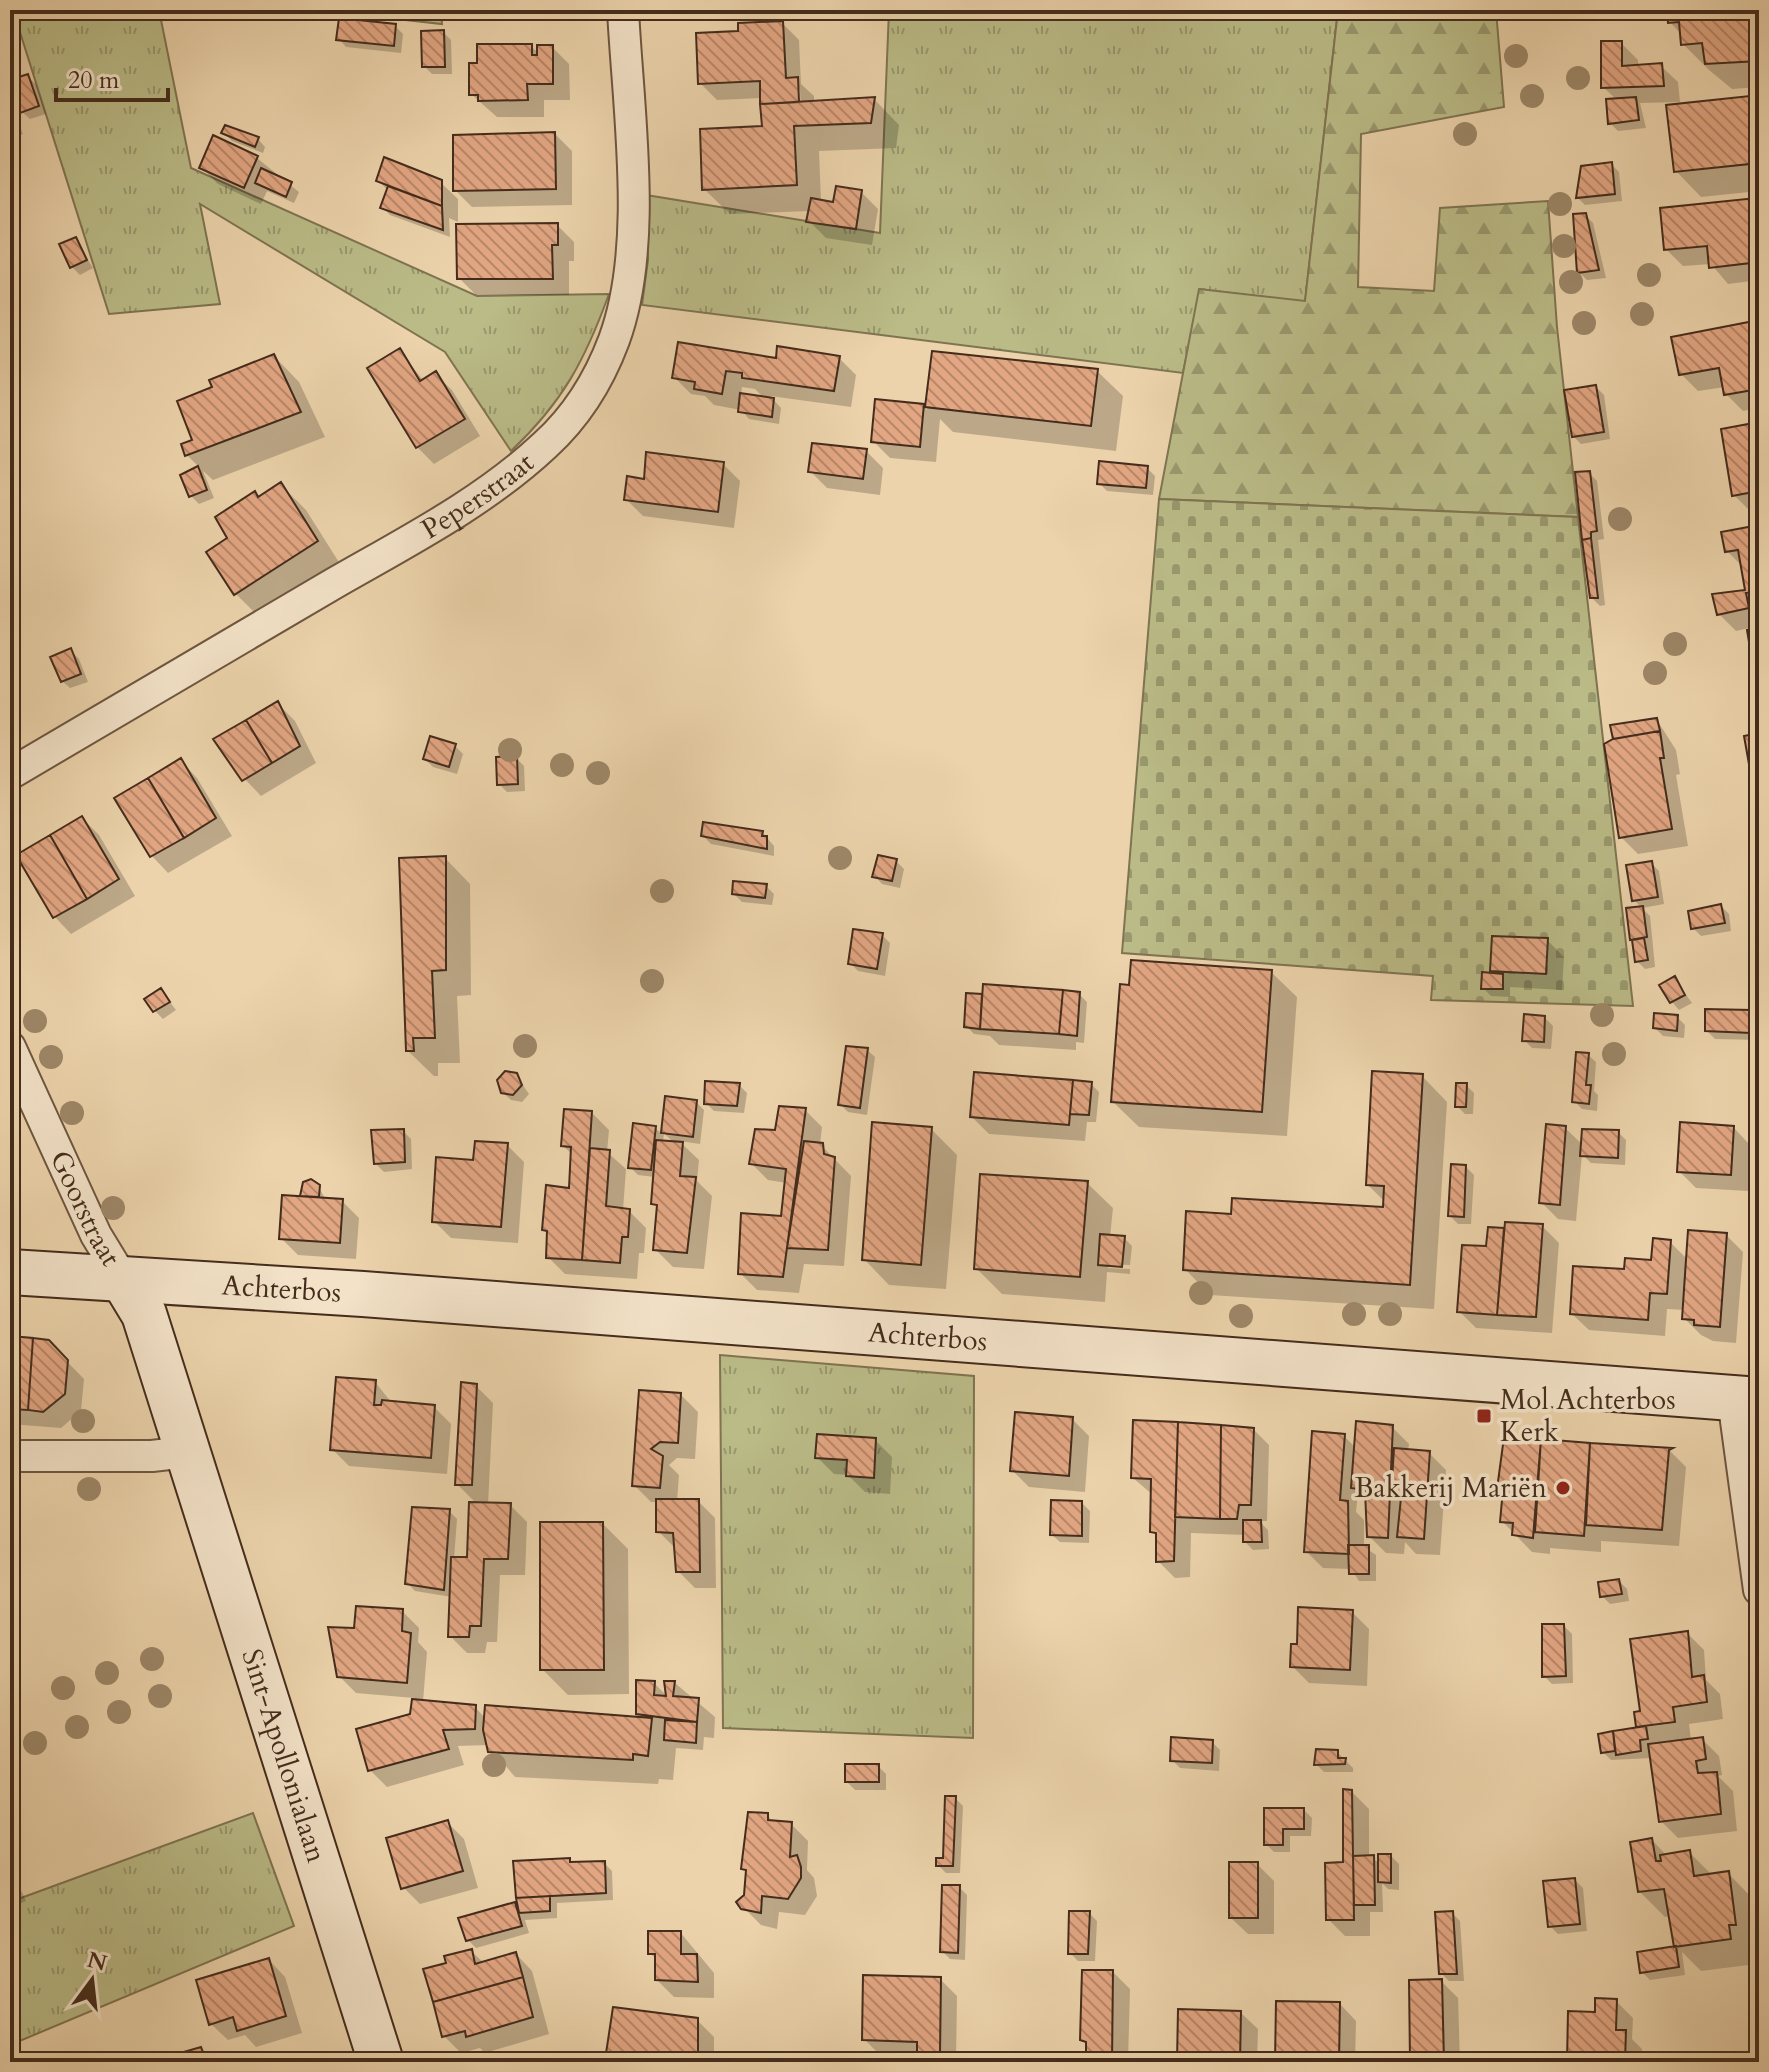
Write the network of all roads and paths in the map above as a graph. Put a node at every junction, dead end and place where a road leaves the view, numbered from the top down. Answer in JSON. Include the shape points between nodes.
{"nodes":[{"id":1,"x":623,"y":10,"type":"edge"},
{"id":2,"x":10,"y":774,"type":"edge"},
{"id":3,"x":10,"y":1047,"type":"edge"},
{"id":4,"x":10,"y":1272,"type":"edge"},
{"id":5,"x":110,"y":1280,"type":"junction"},
{"id":6,"x":1746,"y":1400,"type":"edge"},
{"id":7,"x":186,"y":1452,"type":"junction"},
{"id":8,"x":10,"y":1456,"type":"edge"},
{"id":9,"x":1759,"y":1590,"type":"edge"},
{"id":10,"x":381,"y":2062,"type":"edge"}],
"edges":[{"from":1,"to":2,"type":"street","name":"Peperstraat","via":[[631,262],[615,339],[575,414],[545,445],[463,508]]},
{"from":3,"to":5,"type":"street","name":"Goorstraat","via":[[96,1235]]},
{"from":4,"to":5,"type":"street","name":"Achterbos"},
{"from":5,"to":6,"type":"street","name":"Achterbos","via":[[301,1289]]},
{"from":5,"to":7,"type":"street","name":"Sint-Apollonialaan","via":[[144,1314]]},
{"from":6,"to":9,"type":"street"},
{"from":7,"to":8,"type":"street"},
{"from":7,"to":10,"type":"street","name":"Sint-Apollonialaan"}]}
